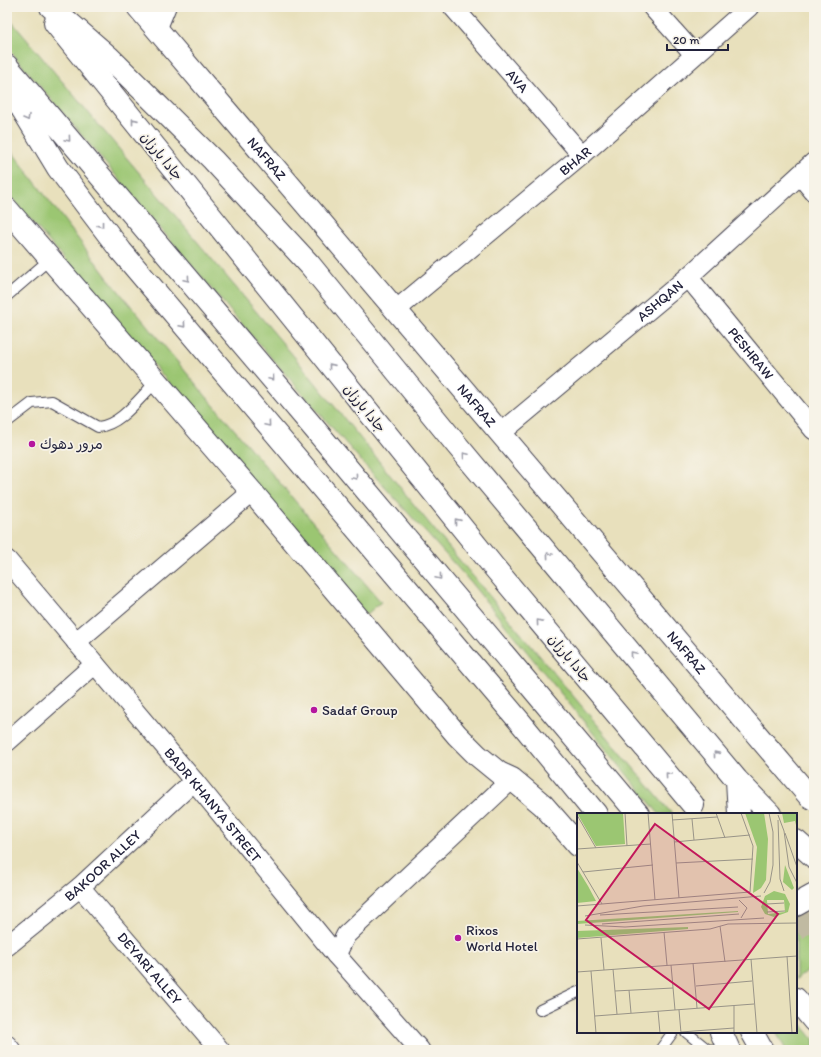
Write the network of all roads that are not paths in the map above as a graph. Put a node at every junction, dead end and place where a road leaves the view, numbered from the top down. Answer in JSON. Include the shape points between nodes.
{"nodes":[{"id":1,"x":42,"y":7,"type":"edge"},
{"id":2,"x":51,"y":7,"type":"edge"},
{"id":3,"x":138,"y":7,"type":"edge"},
{"id":4,"x":166,"y":7,"type":"edge"},
{"id":5,"x":453,"y":7,"type":"edge"},
{"id":6,"x":652,"y":7,"type":"edge"},
{"id":7,"x":750,"y":7,"type":"edge"},
{"id":8,"x":157,"y":29,"type":"junction"},
{"id":9,"x":694,"y":54,"type":"junction"},
{"id":10,"x":7,"y":66,"type":"edge"},
{"id":11,"x":7,"y":84,"type":"edge"},
{"id":12,"x":582,"y":155,"type":"junction"},
{"id":13,"x":814,"y":162,"type":"edge"},
{"id":14,"x":800,"y":174,"type":"junction"},
{"id":15,"x":814,"y":192,"type":"edge"},
{"id":16,"x":7,"y":209,"type":"edge"},
{"id":17,"x":50,"y":259,"type":"junction"},
{"id":18,"x":688,"y":277,"type":"junction"},
{"id":19,"x":7,"y":296,"type":"edge"},
{"id":20,"x":396,"y":310,"type":"junction"},
{"id":21,"x":156,"y":382,"type":"junction"},
{"id":22,"x":7,"y":422,"type":"edge"},
{"id":23,"x":814,"y":430,"type":"edge"},
{"id":24,"x":501,"y":433,"type":"junction"},
{"id":25,"x":252,"y":492,"type":"junction"},
{"id":26,"x":7,"y":560,"type":"edge"},
{"id":27,"x":76,"y":642,"type":"junction"},
{"id":28,"x":94,"y":664,"type":"junction"},
{"id":29,"x":7,"y":742,"type":"edge"},
{"id":30,"x":512,"y":779,"type":"junction"},
{"id":31,"x":738,"y":780,"type":"junction"},
{"id":32,"x":194,"y":781,"type":"junction"},
{"id":33,"x":814,"y":799,"type":"edge"},
{"id":34,"x":693,"y":805,"type":"dead end"},
{"id":35,"x":595,"y":813,"type":"edge"},
{"id":36,"x":637,"y":813,"type":"edge"},
{"id":37,"x":739,"y":813,"type":"edge"},
{"id":38,"x":769,"y":813,"type":"edge"},
{"id":39,"x":797,"y":842,"type":"edge"},
{"id":40,"x":577,"y":844,"type":"edge"},
{"id":41,"x":814,"y":857,"type":"edge"},
{"id":42,"x":80,"y":887,"type":"junction"},
{"id":43,"x":814,"y":895,"type":"edge"},
{"id":44,"x":797,"y":904,"type":"edge"},
{"id":45,"x":7,"y":946,"type":"edge"},
{"id":46,"x":336,"y":955,"type":"junction"},
{"id":47,"x":577,"y":992,"type":"edge"},
{"id":48,"x":797,"y":1001,"type":"edge"},
{"id":49,"x":540,"y":1010,"type":"dead end"},
{"id":50,"x":814,"y":1021,"type":"edge"},
{"id":51,"x":672,"y":1033,"type":"edge"},
{"id":52,"x":687,"y":1033,"type":"edge"},
{"id":53,"x":722,"y":1033,"type":"edge"},
{"id":54,"x":753,"y":1033,"type":"edge"},
{"id":55,"x":7,"y":1045,"type":"edge"},
{"id":56,"x":11,"y":1050,"type":"edge"},
{"id":57,"x":220,"y":1050,"type":"edge"},
{"id":58,"x":420,"y":1050,"type":"edge"},
{"id":59,"x":660,"y":1050,"type":"edge"},
{"id":60,"x":713,"y":1050,"type":"edge"},
{"id":61,"x":730,"y":1050,"type":"edge"},
{"id":62,"x":762,"y":1050,"type":"edge"}],
"edges":[{"from":34,"to":1,"type":"main road","name":"جادا بارزان","one_way":true,"via":[[493,566]]},
{"from":31,"to":2,"type":"main road","one_way":true,"via":[[456,444],[310,265],[213,160],[137,84]]},
{"from":3,"to":8,"type":"main road","name":"NAFRAZ"},
{"from":4,"to":8,"type":"street"},
{"from":5,"to":12,"type":"street","name":"AVA"},
{"from":6,"to":9,"type":"street"},
{"from":7,"to":9,"type":"street","name":"BHAR"},
{"from":8,"to":20,"type":"main road","name":"NAFRAZ"},
{"from":9,"to":12,"type":"street","name":"BHAR"},
{"from":10,"to":36,"type":"main road","one_way":true},
{"from":11,"to":35,"type":"main road","one_way":true,"via":[[58,168],[126,257]]},
{"from":12,"to":20,"type":"street","name":"BHAR"},
{"from":13,"to":14,"type":"street","name":"ASHQAN"},
{"from":14,"to":15,"type":"street"},
{"from":14,"to":18,"type":"street","name":"ASHQAN"},
{"from":16,"to":17,"type":"main road"},
{"from":17,"to":19,"type":"lane"},
{"from":17,"to":21,"type":"main road"},
{"from":18,"to":23,"type":"street","name":"PESHRAW"},
{"from":18,"to":24,"type":"street","name":"ASHQAN"},
{"from":20,"to":24,"type":"main road","name":"NAFRAZ"},
{"from":21,"to":22,"type":"lane","via":[[120,417],[105,427],[98,427],[52,401],[32,404]]},
{"from":21,"to":25,"type":"main road"},
{"from":24,"to":33,"type":"main road","name":"NAFRAZ","via":[[808,796]]},
{"from":25,"to":27,"type":"street"},
{"from":25,"to":30,"type":"main road","via":[[457,735],[499,774]]},
{"from":26,"to":27,"type":"street","name":"BADR KHANYA STREET"},
{"from":27,"to":28,"type":"street","name":"BADR KHANYA STREET"},
{"from":28,"to":29,"type":"street"},
{"from":28,"to":32,"type":"street","name":"BADR KHANYA STREET"},
{"from":30,"to":40,"type":"main road","via":[[544,805]]},
{"from":30,"to":46,"type":"street","via":[[346,935]]},
{"from":31,"to":37,"type":"main road"},
{"from":31,"to":38,"type":"main road"},
{"from":32,"to":42,"type":"street","name":"BAKOOR ALLEY"},
{"from":32,"to":46,"type":"street","name":"BADR KHANYA STREET"},
{"from":39,"to":41,"type":"main road"},
{"from":42,"to":45,"type":"street","name":"BAKOOR ALLEY"},
{"from":42,"to":57,"type":"street","name":"DEYARI ALLEY"},
{"from":43,"to":44,"type":"main road"},
{"from":46,"to":58,"type":"street","name":"BADR KHANYA STREET"},
{"from":47,"to":49,"type":"lane"},
{"from":48,"to":50,"type":"main road"},
{"from":51,"to":59,"type":"lane"},
{"from":52,"to":60,"type":"lane","via":[[707,1049]]},
{"from":53,"to":61,"type":"main road"},
{"from":54,"to":62,"type":"main road"},
{"from":55,"to":56,"type":"street"}]}
